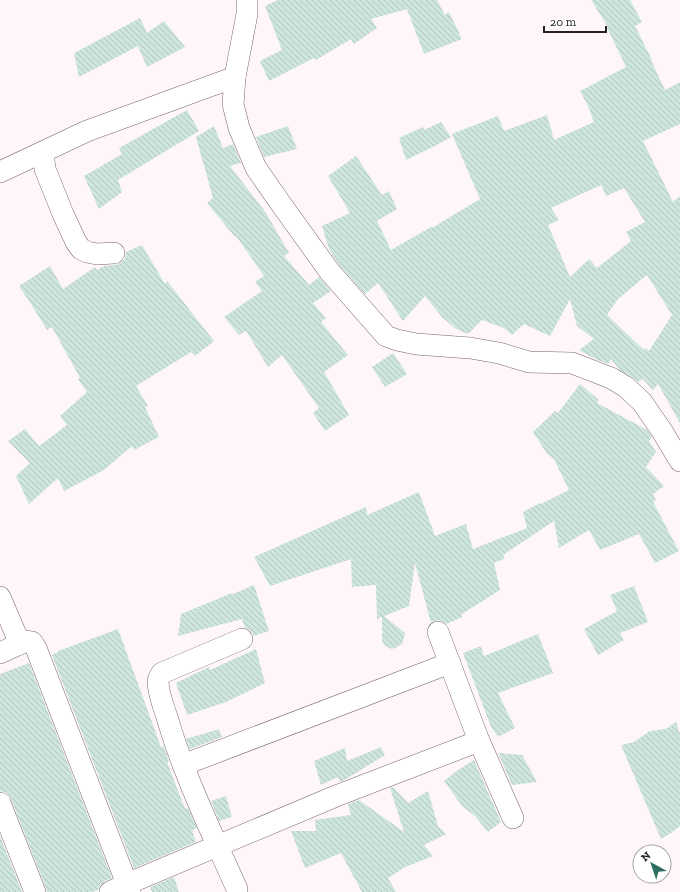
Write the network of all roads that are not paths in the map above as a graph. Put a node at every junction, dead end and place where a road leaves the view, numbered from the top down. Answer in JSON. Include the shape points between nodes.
{"nodes":[{"id":1,"x":247,"y":0,"type":"edge"},
{"id":2,"x":235,"y":77,"type":"junction"},
{"id":3,"x":42,"y":152,"type":"junction"},
{"id":4,"x":0,"y":172,"type":"edge"},
{"id":5,"x":114,"y":252,"type":"dead end"},
{"id":6,"x":680,"y":462,"type":"edge"},
{"id":7,"x":0,"y":597,"type":"edge"},
{"id":8,"x":438,"y":632,"type":"dead end"},
{"id":9,"x":242,"y":639,"type":"dead end"},
{"id":10,"x":20,"y":644,"type":"junction"},
{"id":11,"x":0,"y":653,"type":"edge"},
{"id":12,"x":450,"y":663,"type":"junction"},
{"id":13,"x":479,"y":741,"type":"junction"},
{"id":14,"x":183,"y":765,"type":"junction"},
{"id":15,"x":0,"y":803,"type":"edge"},
{"id":16,"x":513,"y":818,"type":"dead end"},
{"id":17,"x":217,"y":845,"type":"junction"},
{"id":18,"x":122,"y":889,"type":"edge"},
{"id":19,"x":237,"y":889,"type":"dead end"},
{"id":20,"x":34,"y":892,"type":"edge"}],
"edges":[{"from":1,"to":2,"type":"street","via":[[247,14]]},
{"from":2,"to":3,"type":"street","via":[[87,131]]},
{"from":2,"to":6,"type":"street","via":[[233,104],[239,128],[256,168],[330,272],[386,336],[416,344],[499,353],[529,362],[572,363],[612,378],[626,386],[642,402]]},
{"from":3,"to":4,"type":"street"},
{"from":3,"to":5,"type":"street","via":[[45,169],[63,214],[81,249],[97,254]]},
{"from":7,"to":10,"type":"street"},
{"from":8,"to":12,"type":"street"},
{"from":9,"to":14,"type":"street","via":[[162,673],[159,677],[160,695]]},
{"from":10,"to":11,"type":"street"},
{"from":10,"to":18,"type":"street","via":[[32,642],[36,648]]},
{"from":12,"to":13,"type":"street"},
{"from":12,"to":14,"type":"street"},
{"from":13,"to":16,"type":"street"},
{"from":13,"to":17,"type":"street"},
{"from":14,"to":17,"type":"street"},
{"from":15,"to":20,"type":"street"},
{"from":17,"to":18,"type":"street"},
{"from":17,"to":19,"type":"street"}]}
